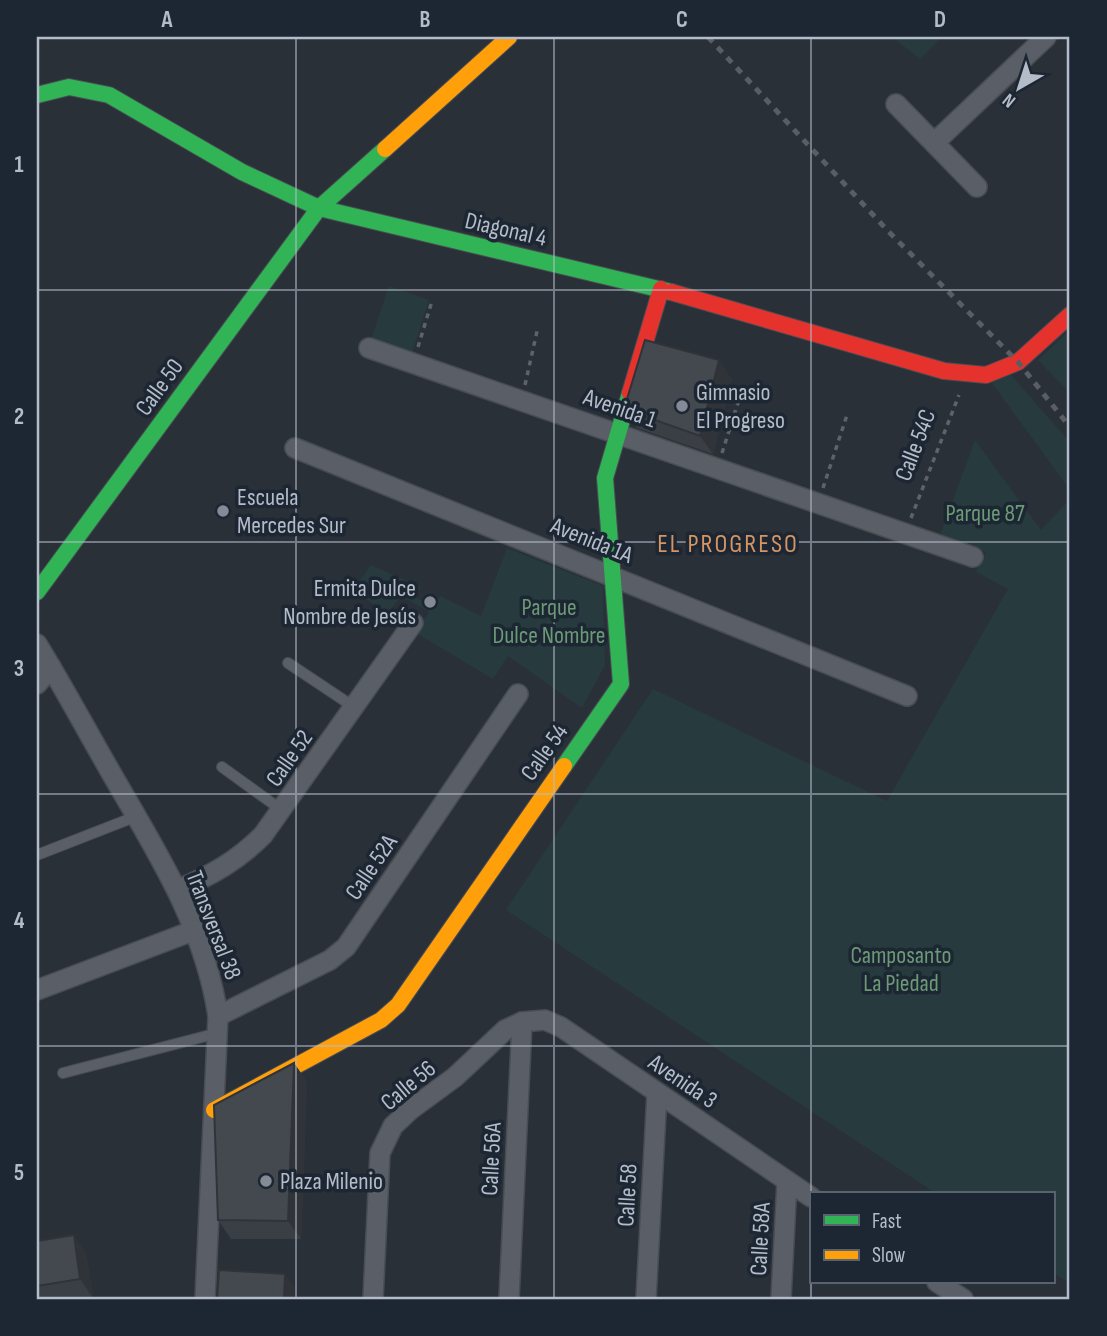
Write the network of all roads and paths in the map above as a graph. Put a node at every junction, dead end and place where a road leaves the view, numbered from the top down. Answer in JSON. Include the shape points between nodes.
{"nodes":[{"id":1,"x":509,"y":37,"type":"edge"},
{"id":2,"x":1046,"y":37,"type":"edge"},
{"id":3,"x":37,"y":95,"type":"edge"},
{"id":4,"x":896,"y":104,"type":"dead end"},
{"id":5,"x":934,"y":143,"type":"junction"},
{"id":6,"x":977,"y":187,"type":"dead end"},
{"id":7,"x":319,"y":208,"type":"junction"},
{"id":8,"x":661,"y":289,"type":"junction"},
{"id":9,"x":432,"y":301,"type":"dead end"},
{"id":10,"x":1070,"y":315,"type":"edge"},
{"id":11,"x":538,"y":327,"type":"dead end"},
{"id":12,"x":369,"y":348,"type":"dead end"},
{"id":13,"x":413,"y":363,"type":"junction"},
{"id":14,"x":967,"y":373,"type":"junction"},
{"id":15,"x":743,"y":387,"type":"dead end"},
{"id":16,"x":521,"y":401,"type":"junction"},
{"id":17,"x":848,"y":412,"type":"dead end"},
{"id":18,"x":619,"y":434,"type":"junction"},
{"id":19,"x":295,"y":448,"type":"dead end"},
{"id":20,"x":718,"y":468,"type":"junction"},
{"id":21,"x":818,"y":503,"type":"junction"},
{"id":22,"x":905,"y":533,"type":"junction"},
{"id":23,"x":973,"y":557,"type":"dead end"},
{"id":24,"x":615,"y":575,"type":"junction"},
{"id":25,"x":37,"y":592,"type":"edge"},
{"id":26,"x":413,"y":623,"type":"dead end"},
{"id":27,"x":37,"y":644,"type":"edge"},
{"id":28,"x":288,"y":663,"type":"dead end"},
{"id":29,"x":51,"y":667,"type":"junction"},
{"id":30,"x":37,"y":684,"type":"edge"},
{"id":31,"x":518,"y":694,"type":"dead end"},
{"id":32,"x":907,"y":696,"type":"dead end"},
{"id":33,"x":354,"y":708,"type":"junction"},
{"id":34,"x":222,"y":766,"type":"dead end"},
{"id":35,"x":283,"y":811,"type":"junction"},
{"id":36,"x":138,"y":816,"type":"junction"},
{"id":37,"x":37,"y":855,"type":"edge"},
{"id":38,"x":177,"y":890,"type":"junction"},
{"id":39,"x":195,"y":930,"type":"junction"},
{"id":40,"x":37,"y":990,"type":"edge"},
{"id":41,"x":522,"y":1021,"type":"junction"},
{"id":42,"x":218,"y":1024,"type":"junction"},
{"id":43,"x":63,"y":1073,"type":"dead end"},
{"id":44,"x":657,"y":1093,"type":"junction"},
{"id":45,"x":214,"y":1110,"type":"junction"},
{"id":46,"x":787,"y":1181,"type":"junction"},
{"id":47,"x":810,"y":1196,"type":"edge"},
{"id":48,"x":940,"y":1284,"type":"edge"},
{"id":49,"x":205,"y":1299,"type":"edge"},
{"id":50,"x":373,"y":1299,"type":"edge"},
{"id":51,"x":509,"y":1299,"type":"edge"},
{"id":52,"x":646,"y":1299,"type":"edge"},
{"id":53,"x":781,"y":1299,"type":"edge"},
{"id":54,"x":963,"y":1299,"type":"edge"}],
"edges":[{"from":1,"to":7,"type":"street","name":"Calle 50"},
{"from":2,"to":5,"type":"street"},
{"from":3,"to":7,"type":"street","name":"Diagonal 4","via":[[67,86],[101,91],[231,167]]},
{"from":4,"to":5,"type":"street"},
{"from":5,"to":6,"type":"street"},
{"from":7,"to":8,"type":"street","name":"Diagonal 4"},
{"from":7,"to":25,"type":"street","name":"Calle 50"},
{"from":8,"to":14,"type":"street","name":"Diagonal 4","via":[[944,371]]},
{"from":8,"to":18,"type":"street","name":"Calle 54"},
{"from":9,"to":13,"type":"path"},
{"from":10,"to":14,"type":"street","name":"Diagonal 4","via":[[1018,362],[986,375]]},
{"from":11,"to":16,"type":"path"},
{"from":12,"to":13,"type":"street","name":"Avenida 1"},
{"from":13,"to":16,"type":"street","name":"Avenida 1"},
{"from":14,"to":22,"type":"path","name":"Calle 54C"},
{"from":15,"to":20,"type":"path"},
{"from":16,"to":18,"type":"street","name":"Avenida 1"},
{"from":17,"to":21,"type":"path"},
{"from":18,"to":20,"type":"street","name":"Avenida 1"},
{"from":18,"to":24,"type":"street","name":"Calle 54","via":[[605,478]]},
{"from":19,"to":24,"type":"street","name":"Avenida 1A"},
{"from":20,"to":21,"type":"street","name":"Avenida 1"},
{"from":21,"to":22,"type":"street","name":"Avenida 1"},
{"from":22,"to":23,"type":"street","name":"Avenida 1"},
{"from":24,"to":32,"type":"street","name":"Avenida 1A"},
{"from":24,"to":45,"type":"street","name":"Calle 54","via":[[621,684],[398,1005],[381,1020]]},
{"from":26,"to":33,"type":"street","name":"Calle 52"},
{"from":27,"to":29,"type":"street","name":"Transversal 38"},
{"from":28,"to":33,"type":"lane"},
{"from":29,"to":30,"type":"street"},
{"from":29,"to":36,"type":"street","name":"Transversal 38"},
{"from":31,"to":42,"type":"street","name":"Calle 52A","via":[[346,947]]},
{"from":33,"to":35,"type":"street","name":"Calle 52"},
{"from":34,"to":35,"type":"lane"},
{"from":35,"to":38,"type":"street","name":"Calle 52","via":[[241,857]]},
{"from":36,"to":37,"type":"lane"},
{"from":36,"to":38,"type":"street","name":"Transversal 38"},
{"from":38,"to":39,"type":"street","name":"Transversal 38"},
{"from":39,"to":40,"type":"street"},
{"from":39,"to":42,"type":"street","name":"Transversal 38","via":[[213,982]]},
{"from":41,"to":44,"type":"street","name":"Avenida 3","via":[[545,1020],[561,1027]]},
{"from":41,"to":50,"type":"street","name":"Calle 56","via":[[505,1030],[393,1126],[380,1153]]},
{"from":41,"to":51,"type":"street","name":"Calle 56A"},
{"from":42,"to":43,"type":"lane"},
{"from":42,"to":45,"type":"street","name":"Transversal 38"},
{"from":44,"to":46,"type":"street","name":"Avenida 3"},
{"from":44,"to":52,"type":"street","name":"Calle 58"},
{"from":45,"to":49,"type":"street","name":"Transversal 38"},
{"from":46,"to":47,"type":"street","name":"Avenida 3"},
{"from":46,"to":53,"type":"street","name":"Calle 58A"},
{"from":48,"to":54,"type":"street"}]}
